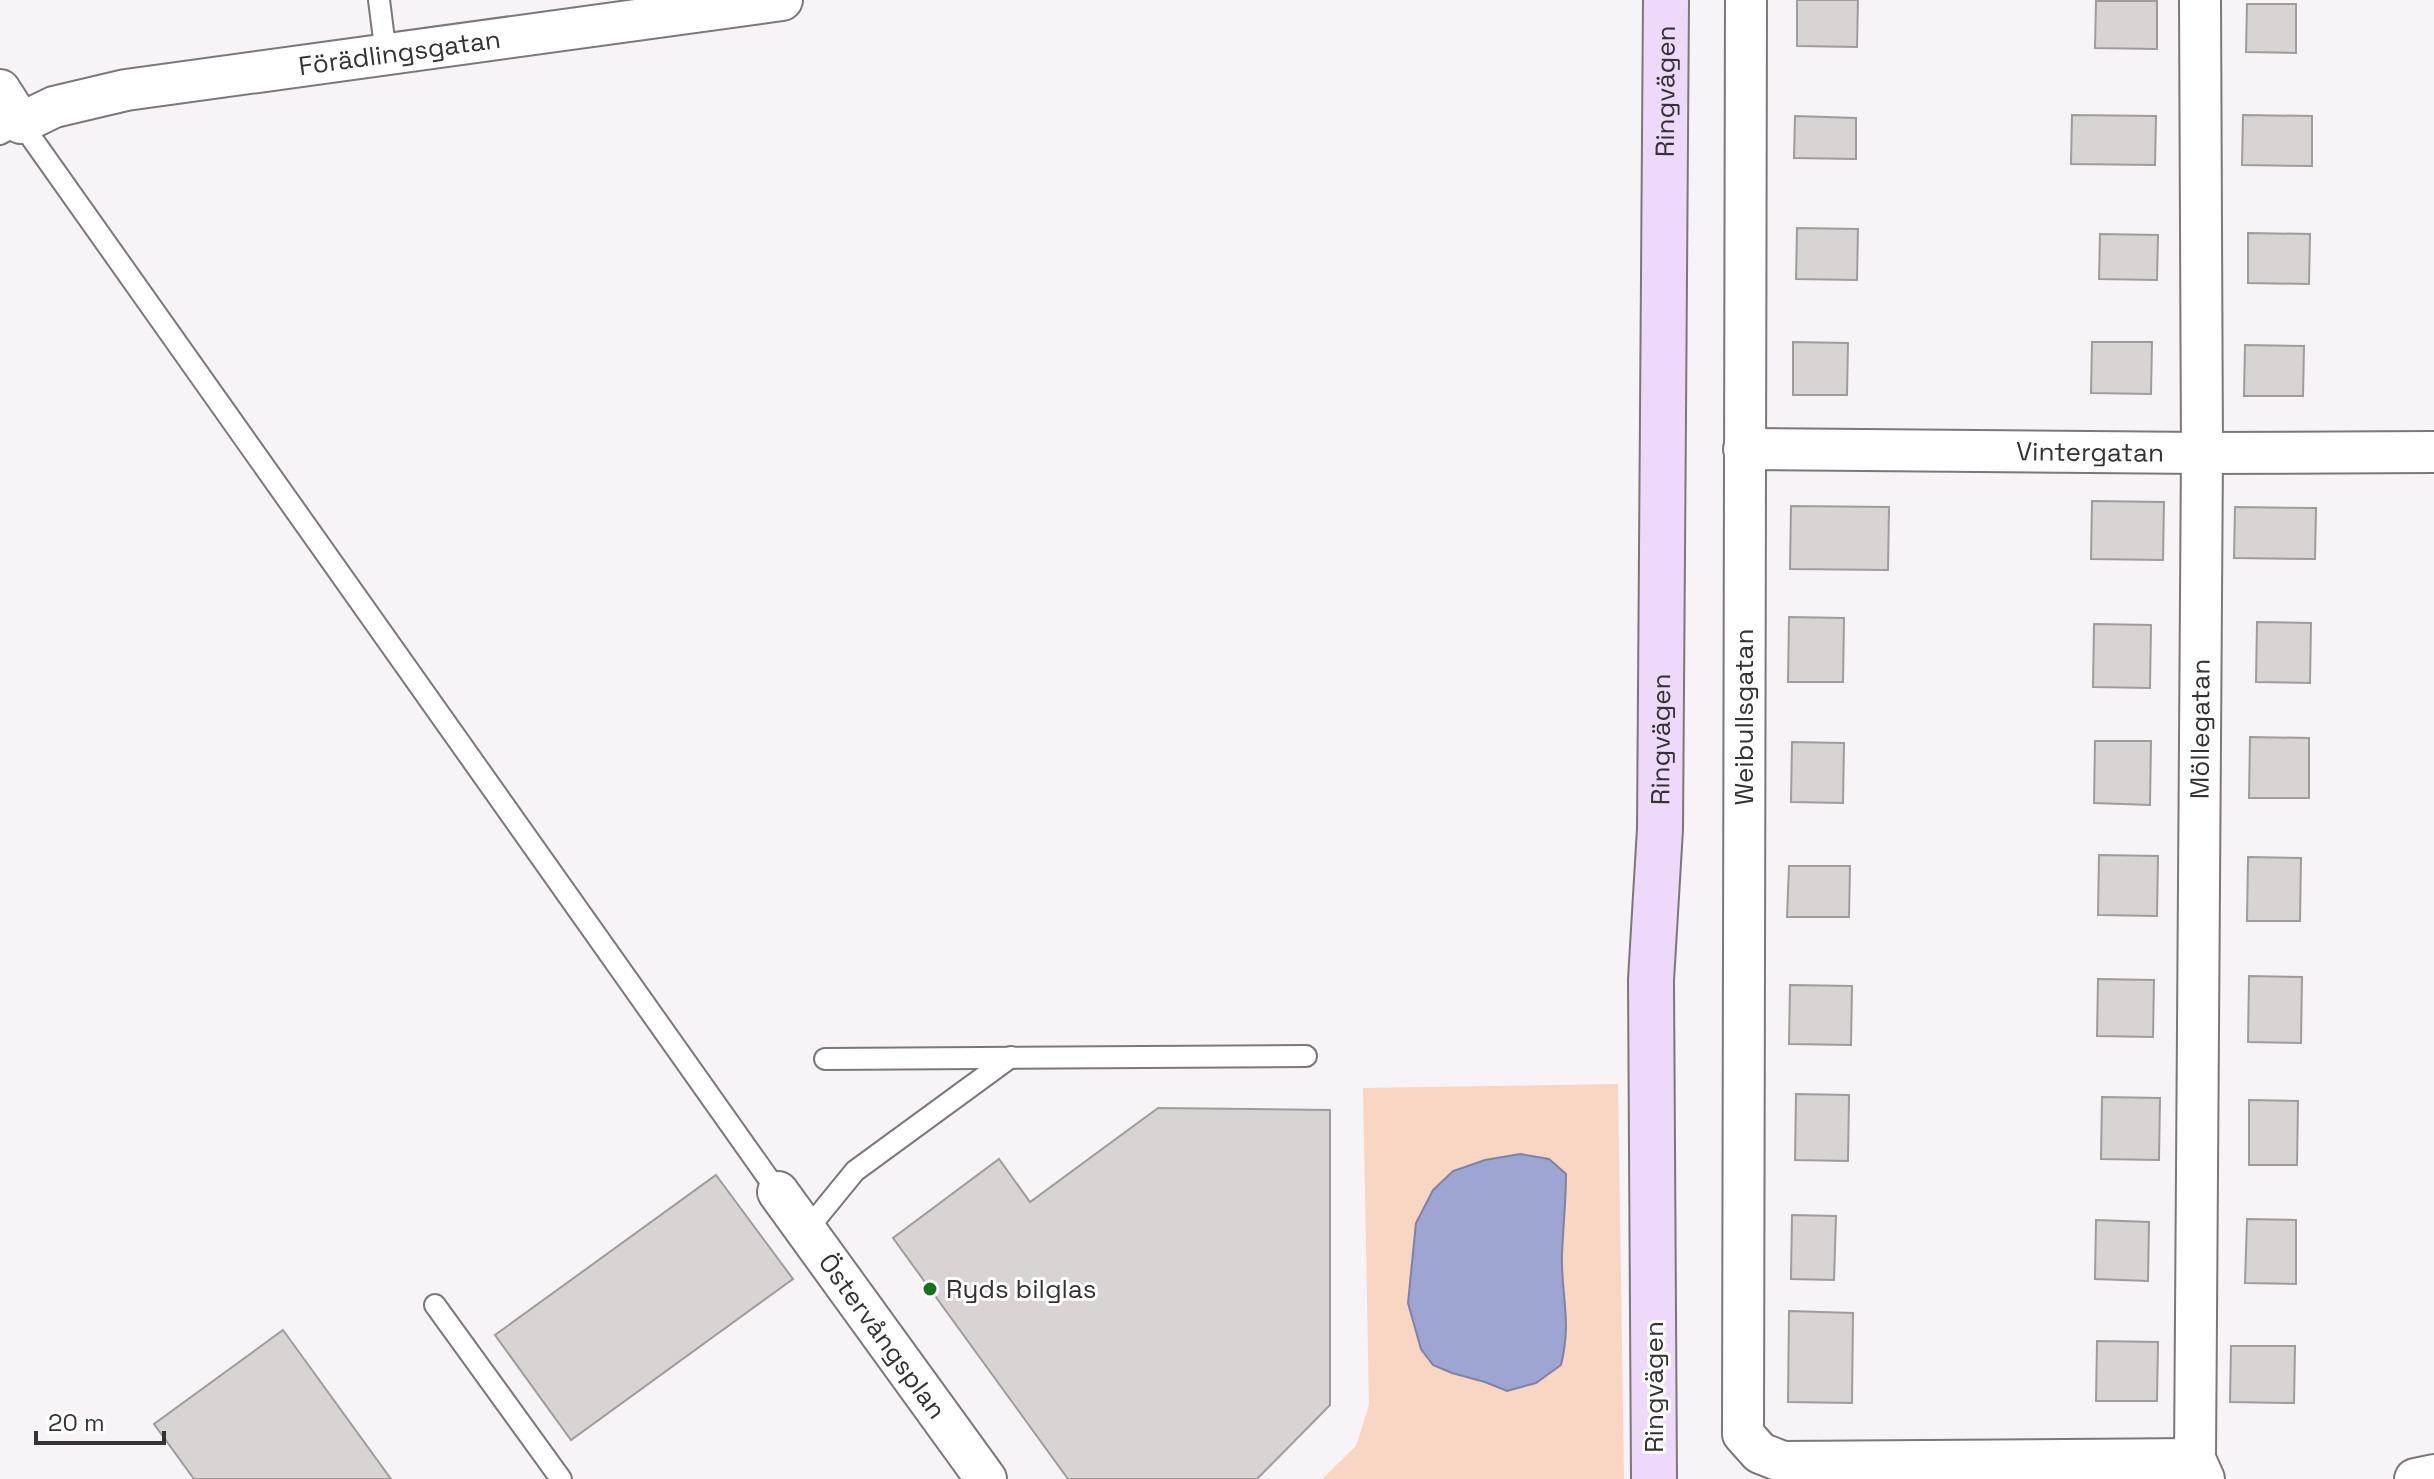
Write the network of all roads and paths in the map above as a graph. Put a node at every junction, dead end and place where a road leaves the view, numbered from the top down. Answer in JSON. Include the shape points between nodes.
{"nodes":[{"id":1,"x":379,"y":0,"type":"edge"},
{"id":2,"x":782,"y":0,"type":"edge"},
{"id":3,"x":1666,"y":0,"type":"edge"},
{"id":4,"x":1746,"y":0,"type":"edge"},
{"id":5,"x":2200,"y":0,"type":"edge"},
{"id":6,"x":386,"y":55,"type":"junction"},
{"id":7,"x":7,"y":116,"type":"edge"},
{"id":8,"x":1744,"y":449,"type":"junction"},
{"id":9,"x":2434,"y":452,"type":"edge"},
{"id":10,"x":2202,"y":453,"type":"junction"},
{"id":11,"x":1306,"y":1056,"type":"dead end"},
{"id":12,"x":1011,"y":1057,"type":"junction"},
{"id":13,"x":825,"y":1059,"type":"dead end"},
{"id":14,"x":778,"y":1192,"type":"joint"},
{"id":15,"x":806,"y":1231,"type":"junction"},
{"id":16,"x":435,"y":1305,"type":"dead end"},
{"id":17,"x":2200,"y":1469,"type":"edge"},
{"id":18,"x":2434,"y":1475,"type":"edge"},
{"id":19,"x":561,"y":1479,"type":"edge"},
{"id":20,"x":986,"y":1479,"type":"edge"},
{"id":21,"x":1654,"y":1479,"type":"edge"},
{"id":22,"x":2415,"y":1479,"type":"edge"}],
"edges":[{"from":1,"to":6,"type":"lane"},
{"from":2,"to":6,"type":"street","name":"Förädlingsgatan"},
{"from":3,"to":21,"type":"main road","name":"Ringvägen","via":[[1660,829],[1651,980]]},
{"from":4,"to":8,"type":"street","name":"Weibullsgatan"},
{"from":5,"to":10,"type":"street","name":"Möllegatan"},
{"from":6,"to":7,"type":"street","name":"Förädlingsgatan","via":[[126,90]]},
{"from":7,"to":14,"type":"lane"},
{"from":8,"to":10,"type":"street","name":"Vintergatan"},
{"from":8,"to":17,"type":"street","name":"Weibullsgatan","via":[[1743,1434],[1760,1453],[1783,1462]]},
{"from":9,"to":10,"type":"street","name":"Vintergatan"},
{"from":10,"to":17,"type":"street","name":"Möllegatan"},
{"from":11,"to":12,"type":"lane"},
{"from":12,"to":13,"type":"lane"},
{"from":12,"to":15,"type":"lane","via":[[855,1171]]},
{"from":14,"to":15,"type":"street","name":"Östervångsplan"},
{"from":15,"to":20,"type":"street","name":"Östervångsplan"},
{"from":16,"to":19,"type":"lane"},
{"from":18,"to":22,"type":"street"}]}
